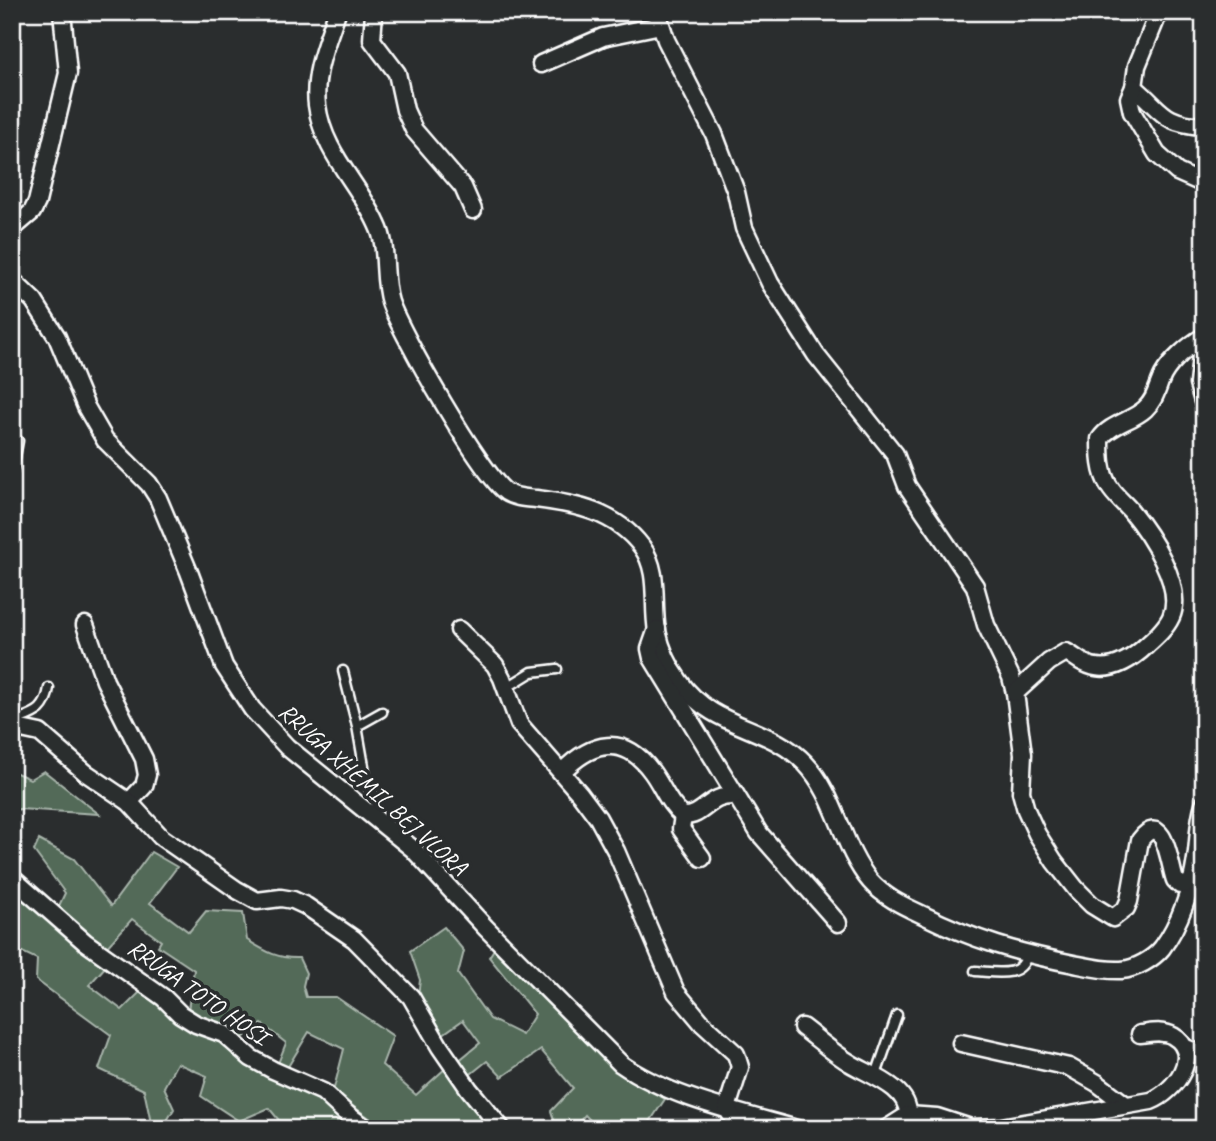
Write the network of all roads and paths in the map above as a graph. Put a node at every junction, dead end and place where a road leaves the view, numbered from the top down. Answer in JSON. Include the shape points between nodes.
{"nodes":[{"id":1,"x":62,"y":12,"type":"edge"},
{"id":2,"x":337,"y":12,"type":"edge"},
{"id":3,"x":374,"y":12,"type":"edge"},
{"id":4,"x":1159,"y":12,"type":"edge"},
{"id":5,"x":659,"y":19,"type":"edge"},
{"id":6,"x":541,"y":64,"type":"dead end"},
{"id":7,"x":1134,"y":87,"type":"junction"},
{"id":8,"x":1204,"y":126,"type":"edge"},
{"id":9,"x":1204,"y":184,"type":"edge"},
{"id":10,"x":472,"y":210,"type":"dead end"},
{"id":11,"x":12,"y":229,"type":"edge"},
{"id":12,"x":12,"y":280,"type":"edge"},
{"id":13,"x":1203,"y":336,"type":"edge"},
{"id":14,"x":1204,"y":405,"type":"edge"},
{"id":15,"x":18,"y":441,"type":"dead end"},
{"id":16,"x":12,"y":472,"type":"edge"},
{"id":17,"x":85,"y":625,"type":"dead end"},
{"id":18,"x":656,"y":629,"type":"junction"},
{"id":19,"x":459,"y":630,"type":"dead end"},
{"id":20,"x":557,"y":669,"type":"dead end"},
{"id":21,"x":343,"y":671,"type":"dead end"},
{"id":22,"x":49,"y":688,"type":"dead end"},
{"id":23,"x":506,"y":688,"type":"junction"},
{"id":24,"x":1015,"y":693,"type":"junction"},
{"id":25,"x":382,"y":712,"type":"dead end"},
{"id":26,"x":12,"y":724,"type":"edge"},
{"id":27,"x":357,"y":726,"type":"junction"},
{"id":28,"x":562,"y":772,"type":"junction"},
{"id":29,"x":735,"y":796,"type":"junction"},
{"id":30,"x":129,"y":802,"type":"junction"},
{"id":31,"x":1204,"y":804,"type":"edge"},
{"id":32,"x":683,"y":816,"type":"junction"},
{"id":33,"x":378,"y":819,"type":"junction"},
{"id":34,"x":702,"y":858,"type":"dead end"},
{"id":35,"x":12,"y":878,"type":"edge"},
{"id":36,"x":1197,"y":883,"type":"edge"},
{"id":37,"x":838,"y":923,"type":"dead end"},
{"id":38,"x":1027,"y":955,"type":"junction"},
{"id":39,"x":975,"y":971,"type":"dead end"},
{"id":40,"x":897,"y":1015,"type":"dead end"},
{"id":41,"x":802,"y":1027,"type":"dead end"},
{"id":42,"x":1140,"y":1034,"type":"dead end"},
{"id":43,"x":961,"y":1043,"type":"dead end"},
{"id":44,"x":1181,"y":1043,"type":"junction"},
{"id":45,"x":1204,"y":1051,"type":"edge"},
{"id":46,"x":876,"y":1075,"type":"junction"},
{"id":47,"x":1126,"y":1105,"type":"junction"},
{"id":48,"x":727,"y":1108,"type":"junction"},
{"id":49,"x":908,"y":1115,"type":"junction"},
{"id":50,"x":1004,"y":1128,"type":"edge"},
{"id":51,"x":367,"y":1129,"type":"edge"},
{"id":52,"x":502,"y":1129,"type":"edge"},
{"id":53,"x":739,"y":1129,"type":"edge"},
{"id":54,"x":797,"y":1129,"type":"edge"},
{"id":55,"x":886,"y":1129,"type":"edge"}],
"edges":[{"from":1,"to":11,"type":"street","via":[[68,73],[60,109],[37,202]]},
{"from":2,"to":18,"type":"street","via":[[318,73],[317,108],[329,148],[377,223],[391,305],[409,342],[463,434],[510,495],[586,507],[617,524],[640,545],[649,558],[654,580]]},
{"from":3,"to":10,"type":"street","via":[[372,40],[397,74],[414,130],[463,187]]},
{"from":4,"to":7,"type":"street","via":[[1137,66]]},
{"from":5,"to":6,"type":"street"},
{"from":5,"to":24,"type":"street","via":[[714,134],[755,255],[816,355],[895,454],[907,486],[975,586]]},
{"from":7,"to":8,"type":"street","via":[[1164,117]]},
{"from":7,"to":9,"type":"street","via":[[1129,98],[1132,112],[1148,142],[1166,164]]},
{"from":12,"to":33,"type":"street","name":"RRUGA XHEMIL BEJ VLORA","via":[[34,301],[57,337],[105,440],[158,498],[237,689],[287,747]]},
{"from":13,"to":14,"type":"street","via":[[1198,384]]},
{"from":13,"to":24,"type":"street","via":[[1172,364],[1146,408],[1100,439],[1102,472],[1109,487],[1143,528],[1166,568],[1173,589],[1172,616],[1128,661],[1097,667],[1066,652]]},
{"from":15,"to":16,"type":"lane"},
{"from":17,"to":30,"type":"street","via":[[105,681],[144,759],[144,786]]},
{"from":18,"to":29,"type":"street","via":[[652,658]]},
{"from":18,"to":38,"type":"street","via":[[669,664],[695,700],[736,726],[786,747],[813,772],[862,868],[883,894],[946,926]]},
{"from":19,"to":23,"type":"street","via":[[495,665]]},
{"from":20,"to":23,"type":"lane","via":[[532,672]]},
{"from":21,"to":27,"type":"lane"},
{"from":22,"to":26,"type":"lane","via":[[43,708]]},
{"from":23,"to":28,"type":"street","via":[[519,724]]},
{"from":24,"to":36,"type":"street","via":[[1026,810],[1054,861],[1076,889],[1102,913],[1113,918],[1120,914],[1132,892],[1140,841],[1150,832],[1163,838],[1175,880],[1180,885]]},
{"from":25,"to":27,"type":"lane"},
{"from":26,"to":30,"type":"street","via":[[40,733]]},
{"from":27,"to":33,"type":"lane"},
{"from":28,"to":32,"type":"street","via":[[596,747],[619,746],[643,760]]},
{"from":28,"to":48,"type":"street","via":[[598,818],[616,851],[676,992],[736,1054],[740,1067]]},
{"from":29,"to":32,"type":"street","via":[[718,797],[698,813]]},
{"from":29,"to":37,"type":"street","via":[[759,833]]},
{"from":30,"to":52,"type":"street","via":[[162,837],[237,890],[257,901],[293,900],[355,939],[411,997],[440,1047]]},
{"from":31,"to":36,"type":"street"},
{"from":32,"to":34,"type":"street","via":[[681,829]]},
{"from":33,"to":48,"type":"street","name":"RRUGA XHEMIL BEJ VLORA","via":[[428,864],[621,1064],[663,1089]]},
{"from":35,"to":51,"type":"street","name":"RRUGA TOTO HOSI","via":[[85,942],[180,1014],[223,1034],[273,1070],[323,1092]]},
{"from":36,"to":38,"type":"street","via":[[1160,950],[1135,967],[1105,969]]},
{"from":38,"to":39,"type":"lane","via":[[1014,971]]},
{"from":40,"to":46,"type":"lane"},
{"from":41,"to":46,"type":"street","via":[[849,1063]]},
{"from":42,"to":44,"type":"street","via":[[1164,1032]]},
{"from":43,"to":47,"type":"street","via":[[1069,1067]]},
{"from":44,"to":45,"type":"lane"},
{"from":44,"to":47,"type":"street","via":[[1185,1062],[1172,1089],[1151,1101]]},
{"from":46,"to":49,"type":"street","via":[[904,1100]]},
{"from":47,"to":50,"type":"street"},
{"from":48,"to":53,"type":"street"},
{"from":48,"to":54,"type":"street","name":"RRUGA XHEMIL BEJ VLORA"},
{"from":49,"to":50,"type":"street","via":[[937,1117],[971,1128]]},
{"from":49,"to":55,"type":"street"}]}
